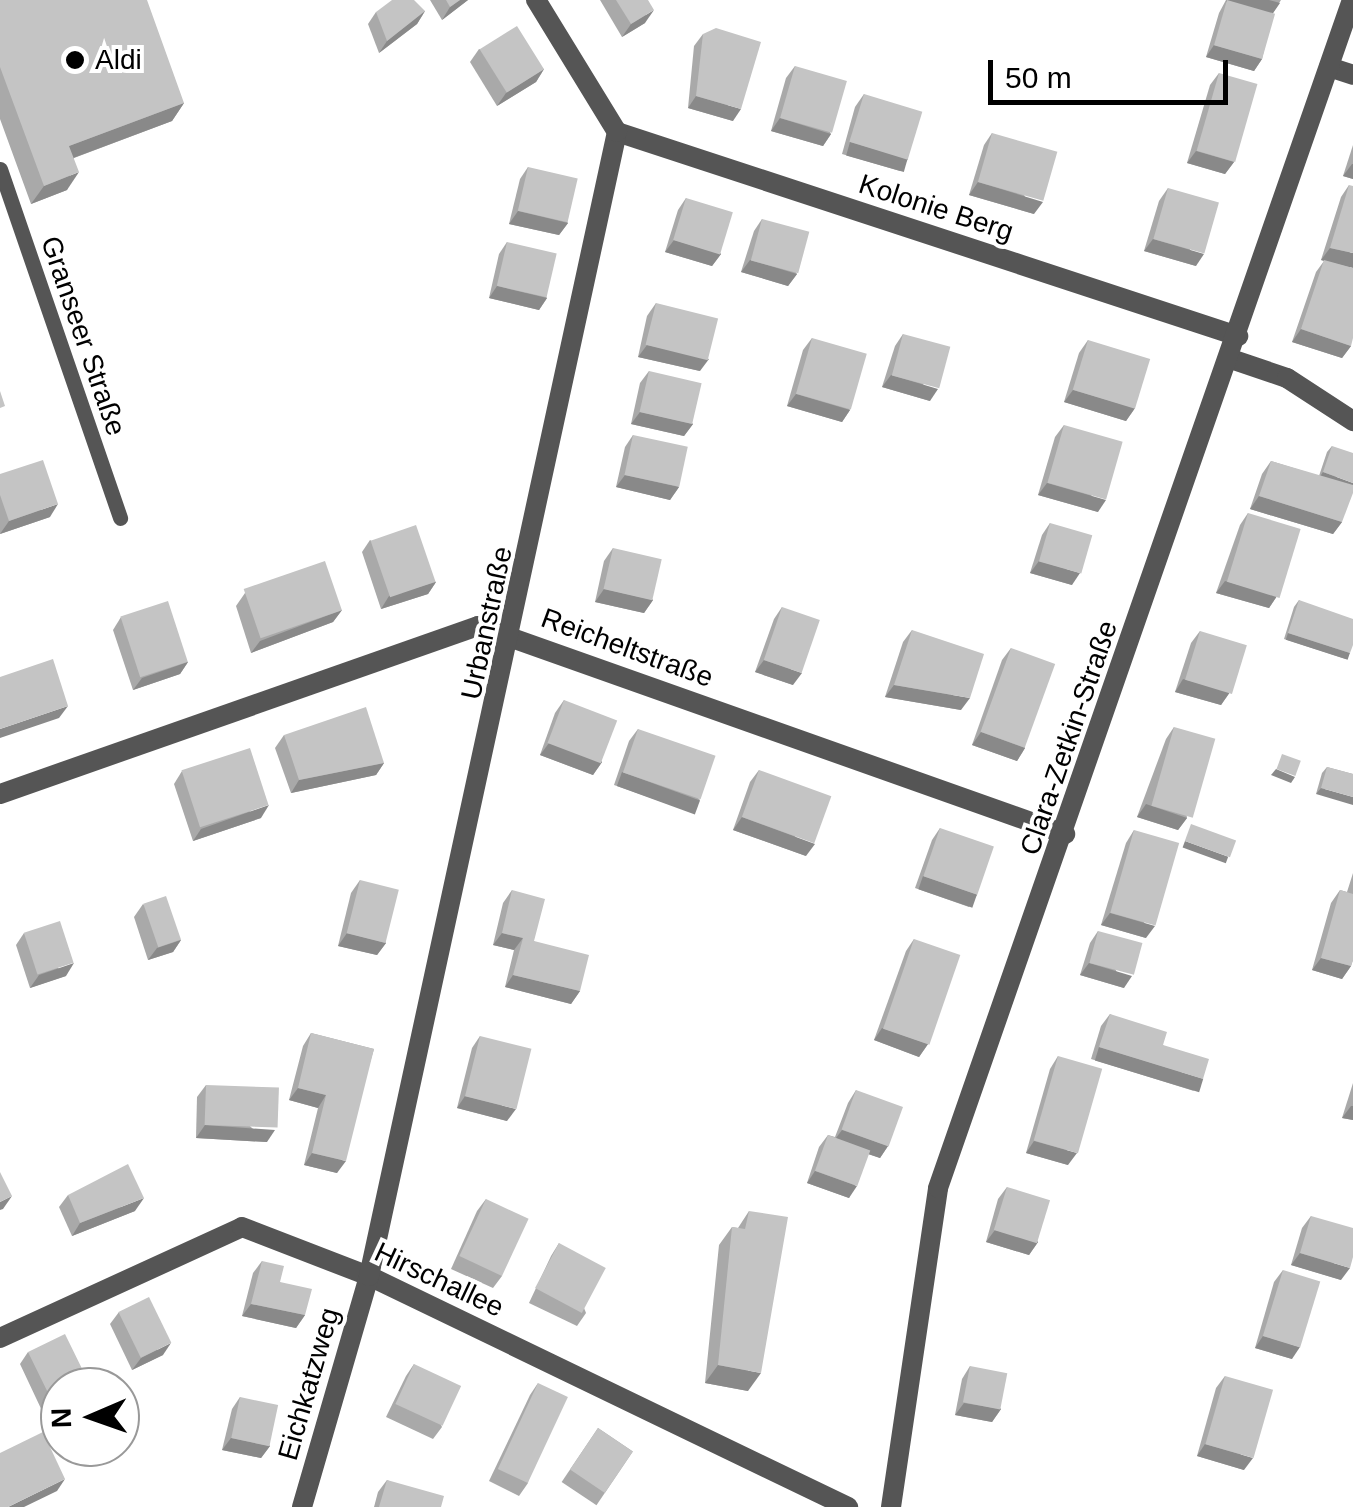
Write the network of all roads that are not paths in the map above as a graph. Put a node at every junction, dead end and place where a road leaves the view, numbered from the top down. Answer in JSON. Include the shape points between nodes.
{"nodes":[{"id":1,"x":536,"y":0,"type":"edge"},
{"id":2,"x":1352,"y":0,"type":"edge"},
{"id":3,"x":1329,"y":67,"type":"junction"},
{"id":4,"x":1353,"y":75,"type":"edge"},
{"id":5,"x":616,"y":132,"type":"junction"},
{"id":6,"x":0,"y":169,"type":"edge"},
{"id":7,"x":1238,"y":336,"type":"junction"},
{"id":8,"x":1231,"y":359,"type":"junction"},
{"id":9,"x":1353,"y":421,"type":"edge"},
{"id":10,"x":120,"y":518,"type":"dead end"},
{"id":11,"x":513,"y":637,"type":"junction"},
{"id":12,"x":0,"y":794,"type":"edge"},
{"id":13,"x":1065,"y":834,"type":"junction"},
{"id":14,"x":369,"y":1276,"type":"junction"},
{"id":15,"x":0,"y":1338,"type":"edge"},
{"id":16,"x":302,"y":1507,"type":"edge"},
{"id":17,"x":848,"y":1507,"type":"edge"},
{"id":18,"x":891,"y":1507,"type":"edge"}],
"edges":[{"from":1,"to":5,"type":"street"},
{"from":2,"to":3,"type":"street","name":"Clara-Zetkin-Straße"},
{"from":3,"to":4,"type":"street"},
{"from":3,"to":7,"type":"street","name":"Clara-Zetkin-Straße"},
{"from":5,"to":7,"type":"street","name":"Kolonie Berg"},
{"from":5,"to":11,"type":"street","name":"Urbanstraße"},
{"from":6,"to":10,"type":"lane","name":"Granseer Straße"},
{"from":7,"to":8,"type":"street","name":"Clara-Zetkin-Straße"},
{"from":8,"to":9,"type":"street","via":[[1287,378]]},
{"from":8,"to":13,"type":"street","name":"Clara-Zetkin-Straße"},
{"from":11,"to":12,"type":"street","name":"Reicheltstraße","via":[[478,626]]},
{"from":11,"to":13,"type":"street","name":"Reicheltstraße"},
{"from":11,"to":14,"type":"street","name":"Urbanstraße"},
{"from":13,"to":18,"type":"street","name":"Clara-Zetkin-Straße","via":[[938,1188]]},
{"from":14,"to":15,"type":"street","name":"Hirschallee","via":[[242,1228]]},
{"from":14,"to":16,"type":"street","name":"Eichkatzweg"},
{"from":14,"to":17,"type":"street","name":"Hirschallee"}]}
